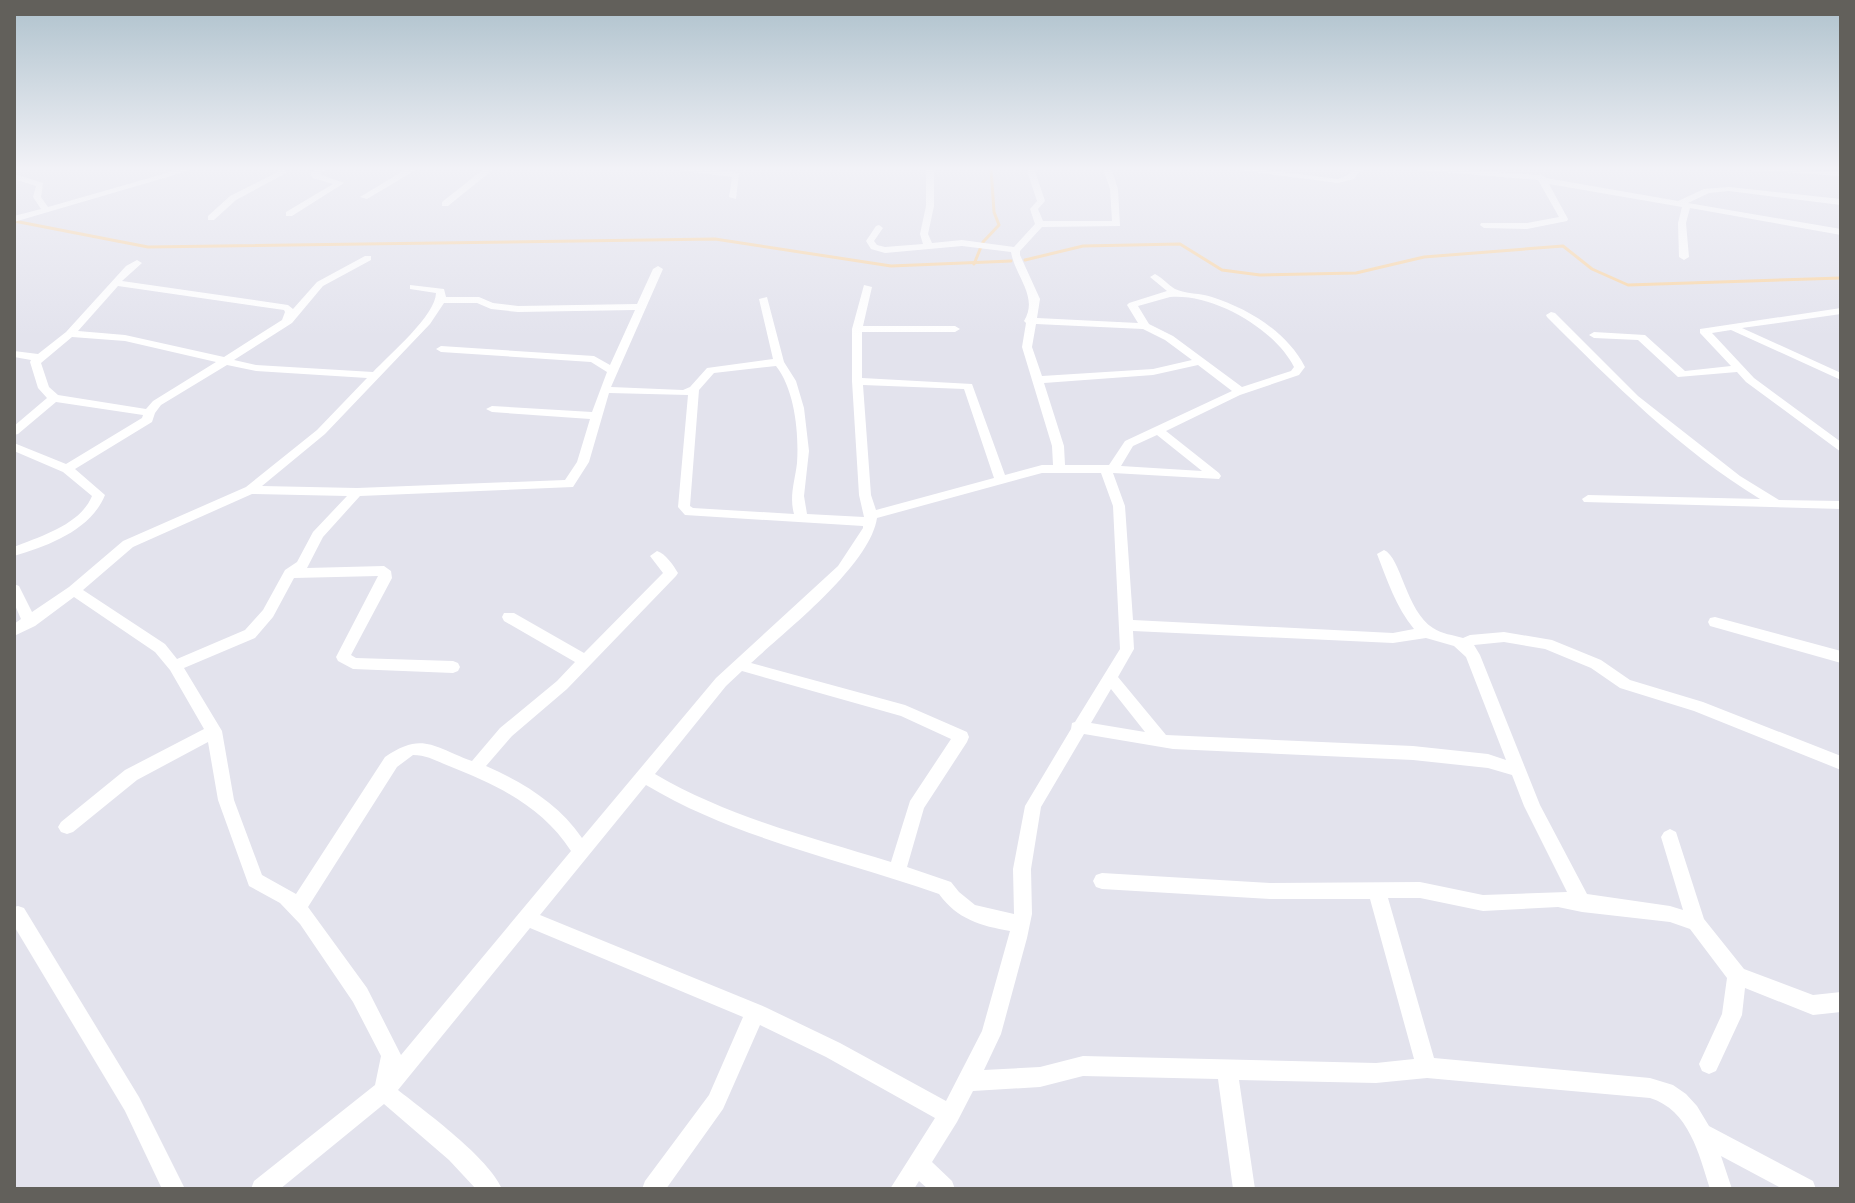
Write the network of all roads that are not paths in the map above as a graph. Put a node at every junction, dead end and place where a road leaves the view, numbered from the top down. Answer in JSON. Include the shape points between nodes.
{"nodes":[{"id":1,"x":926,"y":224,"type":"edge"},
{"id":2,"x":1040,"y":224,"type":"edge"},
{"id":3,"x":1537,"y":224,"type":"edge"},
{"id":4,"x":1682,"y":224,"type":"edge"},
{"id":5,"x":1795,"y":224,"type":"edge"},
{"id":6,"x":1484,"y":225,"type":"dead end"},
{"id":7,"x":879,"y":228,"type":"dead end"},
{"id":8,"x":1841,"y":232,"type":"edge"},
{"id":9,"x":928,"y":246,"type":"junction"},
{"id":10,"x":1016,"y":250,"type":"junction"},
{"id":11,"x":1684,"y":257,"type":"dead end"},
{"id":12,"x":368,"y":258,"type":"dead end"},
{"id":13,"x":137,"y":263,"type":"dead end"},
{"id":14,"x":658,"y":269,"type":"dead end"},
{"id":15,"x":1155,"y":277,"type":"dead end"},
{"id":16,"x":115,"y":283,"type":"junction"},
{"id":17,"x":413,"y":287,"type":"dead end"},
{"id":18,"x":867,"y":287,"type":"dead end"},
{"id":19,"x":1175,"y":293,"type":"junction"},
{"id":20,"x":764,"y":299,"type":"dead end"},
{"id":21,"x":441,"y":300,"type":"junction"},
{"id":22,"x":641,"y":307,"type":"junction"},
{"id":23,"x":1841,"y":311,"type":"edge"},
{"id":24,"x":1551,"y":315,"type":"dead end"},
{"id":25,"x":287,"y":321,"type":"junction"},
{"id":26,"x":1029,"y":321,"type":"junction"},
{"id":27,"x":1145,"y":326,"type":"junction"},
{"id":28,"x":1731,"y":328,"type":"junction"},
{"id":29,"x":857,"y":329,"type":"junction"},
{"id":30,"x":955,"y":329,"type":"dead end"},
{"id":31,"x":70,"y":334,"type":"junction"},
{"id":32,"x":1594,"y":335,"type":"dead end"},
{"id":33,"x":441,"y":349,"type":"dead end"},
{"id":34,"x":14,"y":354,"type":"edge"},
{"id":35,"x":40,"y":358,"type":"junction"},
{"id":36,"x":226,"y":362,"type":"junction"},
{"id":37,"x":779,"y":362,"type":"junction"},
{"id":38,"x":1198,"y":362,"type":"junction"},
{"id":39,"x":1738,"y":369,"type":"junction"},
{"id":40,"x":612,"y":371,"type":"junction"},
{"id":41,"x":374,"y":375,"type":"junction"},
{"id":42,"x":1841,"y":377,"type":"edge"},
{"id":43,"x":1037,"y":380,"type":"junction"},
{"id":44,"x":857,"y":381,"type":"junction"},
{"id":45,"x":694,"y":389,"type":"junction"},
{"id":46,"x":604,"y":390,"type":"junction"},
{"id":47,"x":1241,"y":392,"type":"junction"},
{"id":48,"x":54,"y":398,"type":"junction"},
{"id":49,"x":492,"y":409,"type":"dead end"},
{"id":50,"x":149,"y":413,"type":"junction"},
{"id":51,"x":596,"y":416,"type":"junction"},
{"id":52,"x":1158,"y":430,"type":"junction"},
{"id":53,"x":14,"y":432,"type":"edge"},
{"id":54,"x":14,"y":447,"type":"edge"},
{"id":55,"x":1841,"y":448,"type":"edge"},
{"id":56,"x":67,"y":469,"type":"junction"},
{"id":57,"x":1059,"y":469,"type":"junction"},
{"id":58,"x":1109,"y":469,"type":"junction"},
{"id":59,"x":1000,"y":479,"type":"junction"},
{"id":60,"x":250,"y":490,"type":"junction"},
{"id":61,"x":357,"y":492,"type":"junction"},
{"id":62,"x":1588,"y":499,"type":"dead end"},
{"id":63,"x":1776,"y":503,"type":"junction"},
{"id":64,"x":1841,"y":505,"type":"edge"},
{"id":65,"x":801,"y":517,"type":"junction"},
{"id":66,"x":871,"y":519,"type":"junction"},
{"id":67,"x":14,"y":552,"type":"edge"},
{"id":68,"x":1384,"y":554,"type":"dead end"},
{"id":69,"x":657,"y":556,"type":"dead end"},
{"id":70,"x":290,"y":573,"type":"junction"},
{"id":71,"x":14,"y":589,"type":"edge"},
{"id":72,"x":74,"y":590,"type":"junction"},
{"id":73,"x":509,"y":617,"type":"dead end"},
{"id":74,"x":30,"y":622,"type":"junction"},
{"id":75,"x":1715,"y":622,"type":"dead end"},
{"id":76,"x":1126,"y":625,"type":"junction"},
{"id":77,"x":14,"y":631,"type":"edge"},
{"id":78,"x":1427,"y":632,"type":"junction"},
{"id":79,"x":1466,"y":645,"type":"junction"},
{"id":80,"x":1841,"y":657,"type":"edge"},
{"id":81,"x":585,"y":661,"type":"junction"},
{"id":82,"x":739,"y":665,"type":"junction"},
{"id":83,"x":175,"y":666,"type":"junction"},
{"id":84,"x":453,"y":667,"type":"dead end"},
{"id":85,"x":1110,"y":677,"type":"junction"},
{"id":86,"x":1078,"y":727,"type":"junction"},
{"id":87,"x":214,"y":731,"type":"junction"},
{"id":88,"x":1161,"y":741,"type":"junction"},
{"id":89,"x":1841,"y":763,"type":"edge"},
{"id":90,"x":476,"y":767,"type":"junction"},
{"id":91,"x":1519,"y":771,"type":"junction"},
{"id":92,"x":644,"y":776,"type":"junction"},
{"id":93,"x":67,"y":827,"type":"dead end"},
{"id":94,"x":1670,"y":837,"type":"dead end"},
{"id":95,"x":581,"y":852,"type":"junction"},
{"id":96,"x":897,"y":871,"type":"junction"},
{"id":97,"x":1102,"y":881,"type":"dead end"},
{"id":98,"x":1377,"y":890,"type":"junction"},
{"id":99,"x":1582,"y":904,"type":"junction"},
{"id":100,"x":297,"y":908,"type":"junction"},
{"id":101,"x":14,"y":917,"type":"edge"},
{"id":102,"x":526,"y":918,"type":"junction"},
{"id":103,"x":1696,"y":923,"type":"junction"},
{"id":104,"x":1021,"y":924,"type":"junction"},
{"id":105,"x":1737,"y":976,"type":"junction"},
{"id":106,"x":1841,"y":1002,"type":"edge"},
{"id":107,"x":755,"y":1013,"type":"junction"},
{"id":108,"x":1709,"y":1064,"type":"dead end"},
{"id":109,"x":1427,"y":1068,"type":"junction"},
{"id":110,"x":1227,"y":1070,"type":"junction"},
{"id":111,"x":968,"y":1081,"type":"junction"},
{"id":112,"x":384,"y":1091,"type":"junction"},
{"id":113,"x":950,"y":1115,"type":"junction"},
{"id":114,"x":1704,"y":1135,"type":"junction"},
{"id":115,"x":918,"y":1164,"type":"junction"},
{"id":116,"x":174,"y":1189,"type":"edge"},
{"id":117,"x":262,"y":1189,"type":"edge"},
{"id":118,"x":491,"y":1189,"type":"edge"},
{"id":119,"x":653,"y":1189,"type":"edge"},
{"id":120,"x":901,"y":1189,"type":"edge"},
{"id":121,"x":944,"y":1189,"type":"edge"},
{"id":122,"x":1244,"y":1189,"type":"edge"},
{"id":123,"x":1721,"y":1189,"type":"edge"},
{"id":124,"x":1805,"y":1189,"type":"edge"}],
"edges":[{"from":1,"to":9,"type":"street"},
{"from":2,"to":10,"type":"street"},
{"from":3,"to":6,"type":"street"},
{"from":4,"to":11,"type":"street"},
{"from":5,"to":8,"type":"street"},
{"from":7,"to":9,"type":"street","via":[[870,241],[874,247]]},
{"from":9,"to":10,"type":"street","via":[[962,243]]},
{"from":10,"to":26,"type":"street","via":[[1035,299]]},
{"from":12,"to":25,"type":"street","via":[[320,284]]},
{"from":13,"to":16,"type":"street"},
{"from":14,"to":22,"type":"street"},
{"from":15,"to":19,"type":"street"},
{"from":16,"to":25,"type":"street","via":[[288,308]]},
{"from":16,"to":31,"type":"street"},
{"from":17,"to":21,"type":"street","via":[[441,291]]},
{"from":18,"to":29,"type":"street"},
{"from":19,"to":27,"type":"street","via":[[1132,305]]},
{"from":19,"to":47,"type":"street","via":[[1222,304],[1284,341],[1298,360],[1295,373]]},
{"from":20,"to":37,"type":"street"},
{"from":21,"to":22,"type":"street","via":[[479,300],[518,309]]},
{"from":21,"to":41,"type":"street"},
{"from":22,"to":40,"type":"street"},
{"from":23,"to":28,"type":"street"},
{"from":24,"to":63,"type":"street","via":[[1634,398],[1736,479]]},
{"from":25,"to":36,"type":"street"},
{"from":26,"to":27,"type":"street"},
{"from":26,"to":43,"type":"street","via":[[1027,347]]},
{"from":27,"to":38,"type":"street"},
{"from":28,"to":39,"type":"street","via":[[1704,331]]},
{"from":28,"to":42,"type":"street"},
{"from":29,"to":30,"type":"street"},
{"from":29,"to":44,"type":"street"},
{"from":31,"to":35,"type":"street"},
{"from":31,"to":36,"type":"street","via":[[125,338]]},
{"from":32,"to":39,"type":"street","via":[[1641,337],[1682,375]]},
{"from":33,"to":40,"type":"street","via":[[594,359]]},
{"from":34,"to":35,"type":"street"},
{"from":35,"to":48,"type":"street","via":[[35,369]]},
{"from":36,"to":41,"type":"street"},
{"from":36,"to":50,"type":"street"},
{"from":37,"to":45,"type":"street","via":[[711,370]]},
{"from":37,"to":65,"type":"street","via":[[789,375],[797,410],[803,461],[795,502]]},
{"from":38,"to":43,"type":"street","via":[[1153,372]]},
{"from":38,"to":47,"type":"street"},
{"from":39,"to":55,"type":"street"},
{"from":40,"to":46,"type":"street"},
{"from":41,"to":60,"type":"street","via":[[321,432]]},
{"from":43,"to":57,"type":"street","via":[[1058,446]]},
{"from":44,"to":59,"type":"street","via":[[968,386]]},
{"from":44,"to":66,"type":"street"},
{"from":45,"to":46,"type":"street","via":[[670,394]]},
{"from":45,"to":65,"type":"street","via":[[684,507],[716,515]]},
{"from":46,"to":51,"type":"street"},
{"from":47,"to":52,"type":"street"},
{"from":48,"to":50,"type":"street"},
{"from":48,"to":53,"type":"street"},
{"from":49,"to":51,"type":"street"},
{"from":50,"to":56,"type":"street","via":[[134,432]]},
{"from":51,"to":61,"type":"street","via":[[583,462],[569,484]]},
{"from":52,"to":58,"type":"street","via":[[1129,444]]},
{"from":52,"to":58,"type":"street","via":[[1215,476]]},
{"from":54,"to":56,"type":"street"},
{"from":56,"to":67,"type":"street","via":[[99,495],[97,505]]},
{"from":57,"to":58,"type":"street"},
{"from":57,"to":59,"type":"street"},
{"from":58,"to":76,"type":"street","via":[[1119,506]]},
{"from":59,"to":66,"type":"street"},
{"from":60,"to":61,"type":"street"},
{"from":60,"to":72,"type":"street","via":[[128,544]]},
{"from":61,"to":70,"type":"street","via":[[318,535],[302,565]]},
{"from":62,"to":63,"type":"street"},
{"from":63,"to":64,"type":"street"},
{"from":65,"to":66,"type":"street"},
{"from":66,"to":82,"type":"street","via":[[843,569]]},
{"from":68,"to":78,"type":"street","via":[[1402,597]]},
{"from":69,"to":81,"type":"street","via":[[671,573]]},
{"from":70,"to":83,"type":"street","via":[[250,634]]},
{"from":70,"to":84,"type":"street","via":[[384,571],[343,657],[353,663]]},
{"from":71,"to":74,"type":"street"},
{"from":72,"to":74,"type":"street"},
{"from":72,"to":83,"type":"street","via":[[160,648]]},
{"from":73,"to":81,"type":"street"},
{"from":74,"to":77,"type":"street"},
{"from":75,"to":80,"type":"street"},
{"from":76,"to":78,"type":"street","via":[[1393,638]]},
{"from":76,"to":85,"type":"street","via":[[1127,649]]},
{"from":78,"to":79,"type":"street"},
{"from":79,"to":89,"type":"street","via":[[1470,640],[1504,637],[1547,644],[1596,664],[1625,684],[1698,706]]},
{"from":79,"to":91,"type":"street"},
{"from":81,"to":90,"type":"street","via":[[506,732]]},
{"from":82,"to":92,"type":"street"},
{"from":82,"to":96,"type":"street","via":[[905,711],[961,737],[916,806]]},
{"from":83,"to":87,"type":"street"},
{"from":85,"to":86,"type":"street"},
{"from":85,"to":88,"type":"street"},
{"from":86,"to":88,"type":"street"},
{"from":86,"to":104,"type":"street","via":[[1033,806],[1022,869]]},
{"from":87,"to":93,"type":"street","via":[[131,775]]},
{"from":87,"to":100,"type":"street","via":[[226,800],[255,880]]},
{"from":88,"to":91,"type":"street","via":[[1413,753],[1488,761]]},
{"from":90,"to":95,"type":"street","via":[[532,799],[570,831]]},
{"from":90,"to":100,"type":"street","via":[[424,749],[409,750],[391,762]]},
{"from":91,"to":99,"type":"street"},
{"from":92,"to":95,"type":"street"},
{"from":92,"to":96,"type":"street","via":[[669,793],[750,824]]},
{"from":94,"to":103,"type":"street"},
{"from":95,"to":102,"type":"street"},
{"from":96,"to":104,"type":"street","via":[[945,888],[956,906],[979,916]]},
{"from":97,"to":98,"type":"street","via":[[1270,891]]},
{"from":98,"to":99,"type":"street","via":[[1420,890],[1483,903],[1558,899]]},
{"from":98,"to":109,"type":"street"},
{"from":99,"to":103,"type":"street","via":[[1670,914]]},
{"from":100,"to":112,"type":"street","via":[[360,995],[391,1055]]},
{"from":101,"to":116,"type":"street","via":[[18,914],[132,1104]]},
{"from":102,"to":107,"type":"street"},
{"from":102,"to":112,"type":"street"},
{"from":103,"to":105,"type":"street"},
{"from":104,"to":111,"type":"street","via":[[991,1034]]},
{"from":105,"to":106,"type":"street","via":[[1813,1005]]},
{"from":105,"to":108,"type":"street","via":[[1732,1015]]},
{"from":107,"to":113,"type":"street"},
{"from":107,"to":119,"type":"street","via":[[716,1102]]},
{"from":109,"to":110,"type":"street","via":[[1376,1073]]},
{"from":109,"to":114,"type":"street","via":[[1665,1090]]},
{"from":110,"to":111,"type":"street","via":[[1083,1066],[1040,1077]]},
{"from":110,"to":122,"type":"street"},
{"from":111,"to":113,"type":"street"},
{"from":112,"to":117,"type":"street"},
{"from":112,"to":118,"type":"street","via":[[457,1152]]},
{"from":113,"to":115,"type":"street"},
{"from":114,"to":123,"type":"street"},
{"from":114,"to":124,"type":"street"},
{"from":115,"to":120,"type":"street"},
{"from":115,"to":121,"type":"street"}]}
